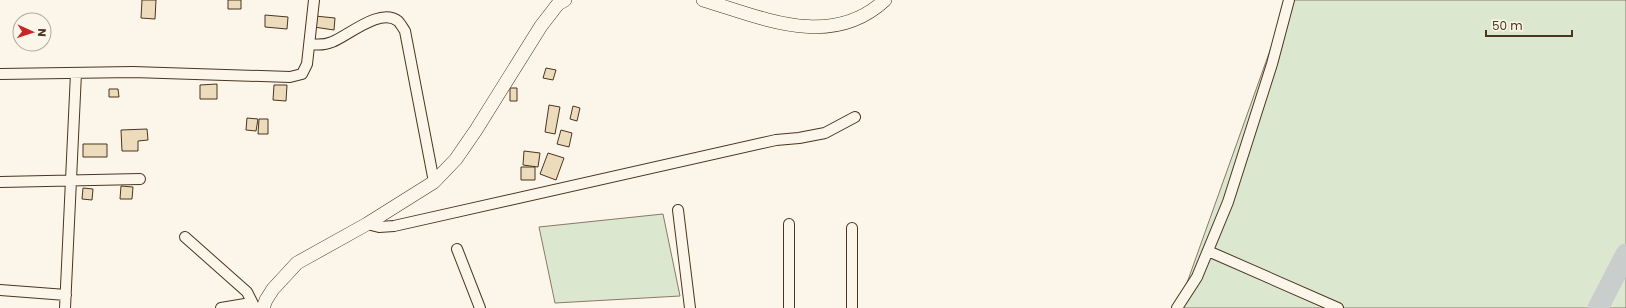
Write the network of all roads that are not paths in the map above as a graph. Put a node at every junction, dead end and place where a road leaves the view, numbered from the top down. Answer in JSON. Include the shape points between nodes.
{"nodes":[{"id":1,"x":314,"y":0,"type":"edge"},
{"id":2,"x":565,"y":0,"type":"edge"},
{"id":3,"x":702,"y":0,"type":"edge"},
{"id":4,"x":885,"y":0,"type":"edge"},
{"id":5,"x":1289,"y":0,"type":"edge"},
{"id":6,"x":310,"y":44,"type":"junction"},
{"id":7,"x":76,"y":73,"type":"junction"},
{"id":8,"x":0,"y":74,"type":"edge"},
{"id":9,"x":855,"y":117,"type":"dead end"},
{"id":10,"x":140,"y":179,"type":"dead end"},
{"id":11,"x":70,"y":180,"type":"junction"},
{"id":12,"x":0,"y":182,"type":"edge"},
{"id":13,"x":434,"y":182,"type":"junction"},
{"id":14,"x":678,"y":210,"type":"dead end"},
{"id":15,"x":367,"y":224,"type":"junction"},
{"id":16,"x":789,"y":224,"type":"dead end"},
{"id":17,"x":852,"y":228,"type":"dead end"},
{"id":18,"x":185,"y":237,"type":"dead end"},
{"id":19,"x":456,"y":249,"type":"dead end"},
{"id":20,"x":1208,"y":250,"type":"junction"},
{"id":21,"x":0,"y":290,"type":"edge"},
{"id":22,"x":66,"y":295,"type":"junction"},
{"id":23,"x":257,"y":307,"type":"edge"},
{"id":24,"x":66,"y":308,"type":"edge"},
{"id":25,"x":221,"y":308,"type":"edge"},
{"id":26,"x":480,"y":308,"type":"edge"},
{"id":27,"x":690,"y":308,"type":"edge"},
{"id":28,"x":789,"y":308,"type":"edge"},
{"id":29,"x":852,"y":308,"type":"edge"},
{"id":30,"x":1177,"y":308,"type":"edge"},
{"id":31,"x":1338,"y":308,"type":"edge"}],
"edges":[{"from":1,"to":6,"type":"street"},
{"from":2,"to":13,"type":"street","via":[[558,4],[541,26],[456,159]]},
{"from":3,"to":4,"type":"street","via":[[780,24],[802,27],[845,24],[864,17]]},
{"from":5,"to":20,"type":"street","via":[[1272,64],[1228,202]]},
{"from":6,"to":7,"type":"street","via":[[307,64],[302,74],[290,77],[134,72]]},
{"from":6,"to":13,"type":"street","via":[[331,42],[374,19],[386,17],[397,20],[405,31]]},
{"from":7,"to":8,"type":"street"},
{"from":7,"to":11,"type":"street"},
{"from":9,"to":15,"type":"street","via":[[825,133],[776,140],[394,226],[379,227]]},
{"from":10,"to":11,"type":"street"},
{"from":11,"to":12,"type":"street"},
{"from":11,"to":22,"type":"street"},
{"from":13,"to":15,"type":"street"},
{"from":14,"to":27,"type":"street"},
{"from":15,"to":23,"type":"street","via":[[297,263]]},
{"from":16,"to":28,"type":"street"},
{"from":17,"to":29,"type":"street"},
{"from":18,"to":23,"type":"street","via":[[248,292]]},
{"from":19,"to":26,"type":"street"},
{"from":20,"to":30,"type":"street","via":[[1197,277]]},
{"from":20,"to":31,"type":"street"},
{"from":21,"to":22,"type":"street"},
{"from":22,"to":24,"type":"street"},
{"from":23,"to":25,"type":"street","via":[[246,304]]}]}
